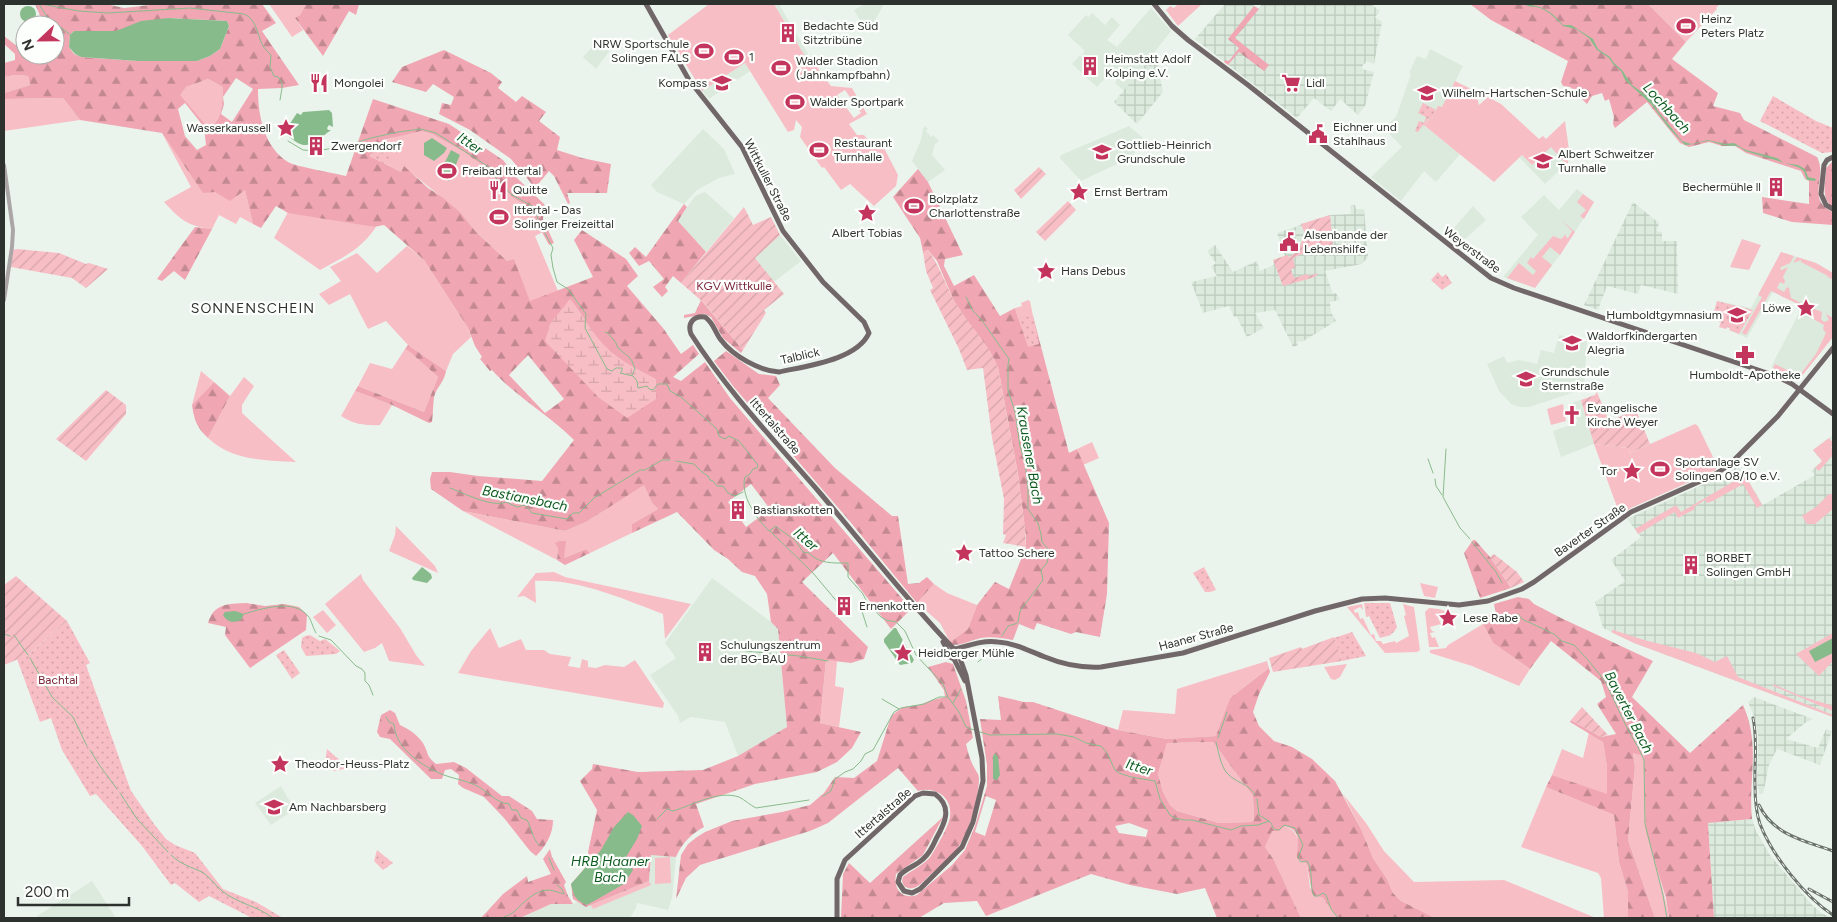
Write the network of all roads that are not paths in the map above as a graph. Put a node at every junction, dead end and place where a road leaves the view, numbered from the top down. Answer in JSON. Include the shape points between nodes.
{"nodes":[{"id":1,"x":646,"y":4,"type":"edge"},
{"id":2,"x":1154,"y":4,"type":"edge"},
{"id":3,"x":1833,"y":157,"type":"edge"},
{"id":4,"x":4,"y":165,"type":"edge"},
{"id":5,"x":1833,"y":209,"type":"edge"},
{"id":6,"x":4,"y":300,"type":"edge"},
{"id":7,"x":690,"y":326,"type":"joint"},
{"id":8,"x":869,"y":330,"type":"joint"},
{"id":9,"x":1833,"y":348,"type":"edge"},
{"id":10,"x":1800,"y":390,"type":"junction"},
{"id":11,"x":1833,"y":414,"type":"edge"},
{"id":12,"x":1418,"y":602,"type":"joint"},
{"id":13,"x":955,"y":653,"type":"junction"},
{"id":14,"x":837,"y":918,"type":"edge"}],
"edges":[{"from":1,"to":8,"type":"main road","name":"Wittkuller Straße","via":[[689,80],[742,147],[783,231],[823,282]]},
{"from":2,"to":10,"type":"main road","name":"Weyerstraße","via":[[1188,40],[1491,278],[1753,367]]},
{"from":3,"to":5,"type":"main road","via":[[1824,165],[1821,194],[1826,205]]},
{"from":4,"to":6,"type":"street","via":[[13,230]]},
{"from":7,"to":8,"type":"main road","name":"Talblick","via":[[695,318],[705,317],[721,341],[732,350],[757,368],[779,372],[851,352],[867,337]]},
{"from":7,"to":13,"type":"main road","name":"Ittertalstraße","via":[[691,334],[732,392]]},
{"from":9,"to":10,"type":"main road","name":"Baverter Straße"},
{"from":10,"to":11,"type":"main road","name":"Weyerstraße"},
{"from":10,"to":12,"type":"main road","name":"Baverter Straße","via":[[1726,468],[1631,512],[1528,586],[1476,604]]},
{"from":12,"to":13,"type":"main road","name":"Haaner Straße","via":[[1362,599],[1183,653],[1102,667],[1056,662],[1007,643],[991,641],[979,642]]},
{"from":13,"to":14,"type":"main road","name":"Ittertalstraße","via":[[968,688],[982,758],[983,781],[973,822],[962,847],[918,891],[909,893],[901,888],[898,882],[900,875],[924,858],[946,818],[945,805],[935,794],[915,796],[844,860],[837,879]]}]}
